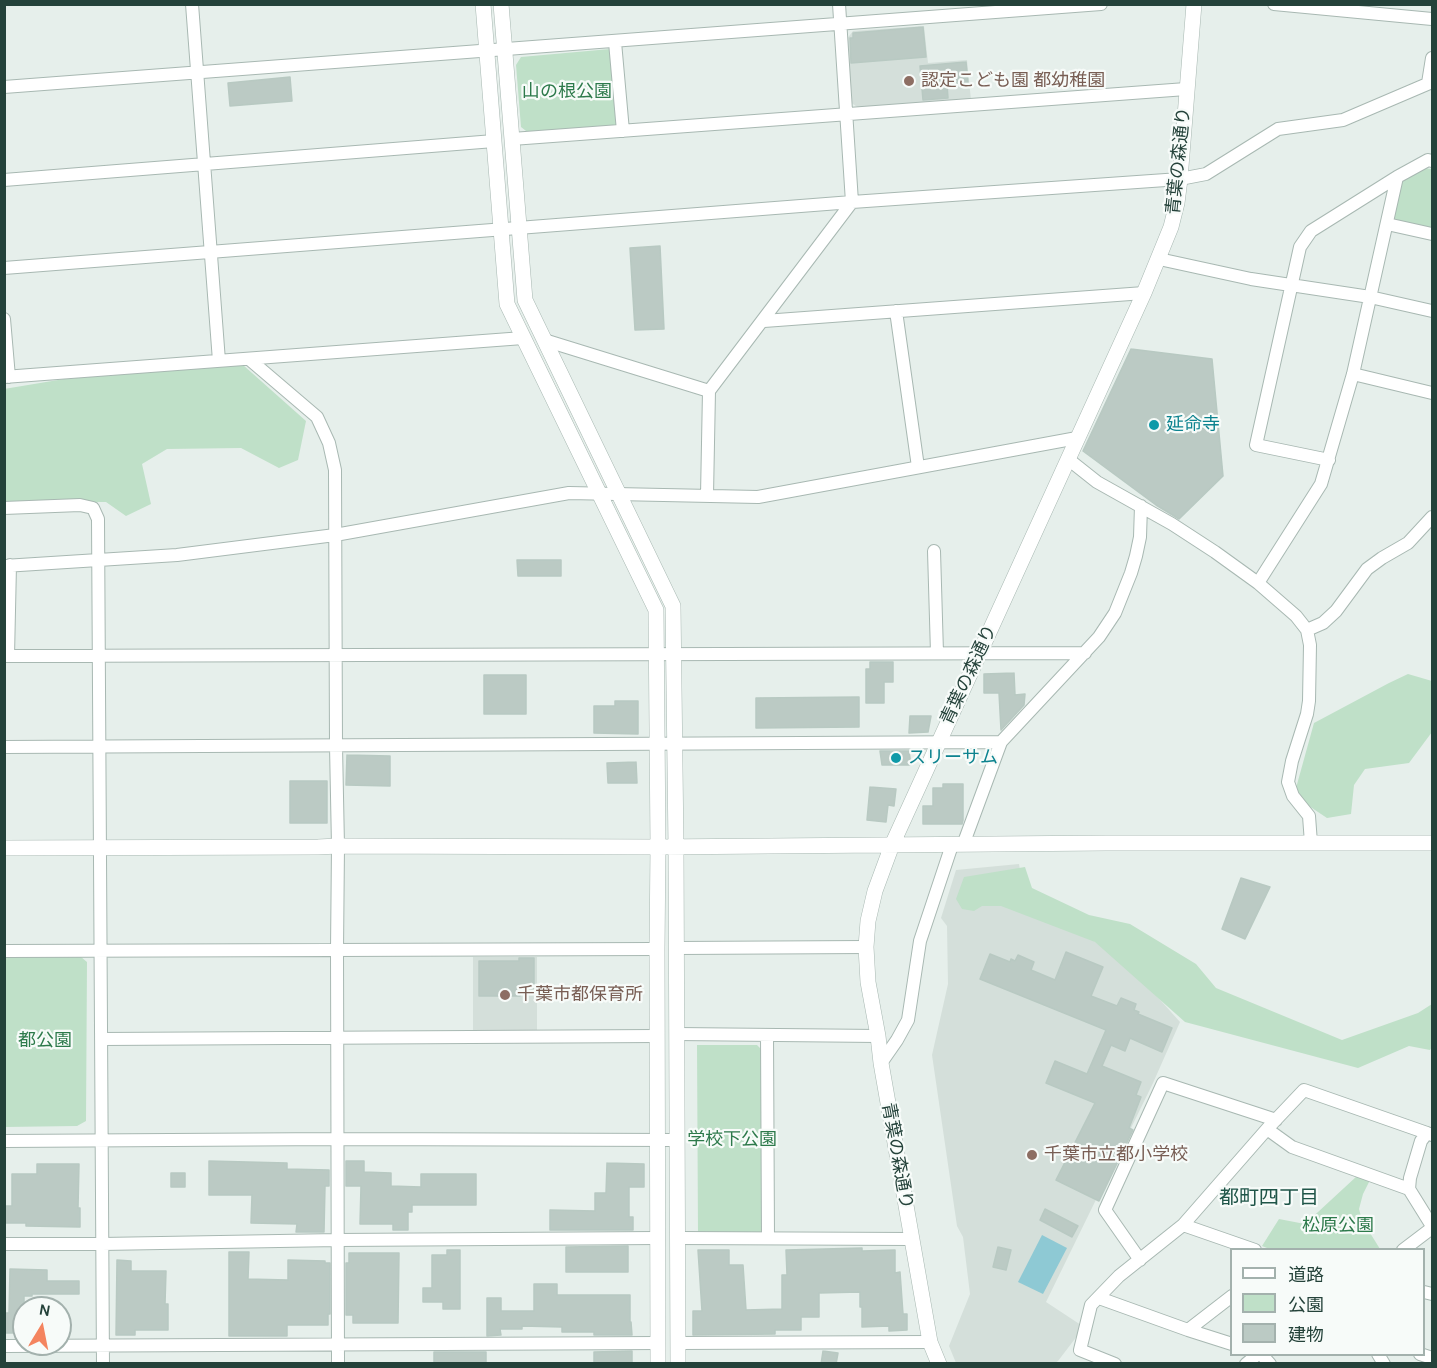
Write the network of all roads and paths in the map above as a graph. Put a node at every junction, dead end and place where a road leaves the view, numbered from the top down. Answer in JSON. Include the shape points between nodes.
{"nodes":[{"id":1,"x":192,"y":4,"type":"edge"},
{"id":2,"x":483,"y":4,"type":"edge"},
{"id":3,"x":501,"y":4,"type":"edge"},
{"id":4,"x":839,"y":4,"type":"edge"},
{"id":5,"x":1101,"y":4,"type":"edge"},
{"id":6,"x":1194,"y":4,"type":"edge"},
{"id":7,"x":1274,"y":4,"type":"edge"},
{"id":8,"x":1432,"y":19,"type":"edge"},
{"id":9,"x":840,"y":25,"type":"junction"},
{"id":10,"x":615,"y":42,"type":"junction"},
{"id":11,"x":505,"y":50,"type":"junction"},
{"id":12,"x":487,"y":51,"type":"junction"},
{"id":13,"x":1432,"y":58,"type":"edge"},
{"id":14,"x":197,"y":73,"type":"junction"},
{"id":15,"x":1430,"y":83,"type":"edge"},
{"id":16,"x":4,"y":87,"type":"edge"},
{"id":17,"x":1186,"y":89,"type":"junction"},
{"id":18,"x":846,"y":113,"type":"junction"},
{"id":19,"x":624,"y":131,"type":"junction"},
{"id":20,"x":512,"y":140,"type":"junction"},
{"id":21,"x":494,"y":141,"type":"junction"},
{"id":22,"x":1432,"y":161,"type":"edge"},
{"id":23,"x":204,"y":164,"type":"junction"},
{"id":24,"x":1396,"y":177,"type":"junction"},
{"id":25,"x":1180,"y":179,"type":"junction"},
{"id":26,"x":4,"y":180,"type":"edge"},
{"id":27,"x":852,"y":202,"type":"junction"},
{"id":28,"x":1387,"y":224,"type":"junction"},
{"id":29,"x":519,"y":228,"type":"junction"},
{"id":30,"x":501,"y":230,"type":"junction"},
{"id":31,"x":1432,"y":234,"type":"edge"},
{"id":32,"x":211,"y":252,"type":"junction"},
{"id":33,"x":1159,"y":259,"type":"junction"},
{"id":34,"x":4,"y":268,"type":"edge"},
{"id":35,"x":1290,"y":286,"type":"junction"},
{"id":36,"x":1144,"y":293,"type":"junction"},
{"id":37,"x":1370,"y":297,"type":"junction"},
{"id":38,"x":896,"y":311,"type":"junction"},
{"id":39,"x":1432,"y":311,"type":"edge"},
{"id":40,"x":4,"y":319,"type":"edge"},
{"id":41,"x":764,"y":321,"type":"junction"},
{"id":42,"x":523,"y":338,"type":"junction"},
{"id":43,"x":544,"y":340,"type":"junction"},
{"id":44,"x":249,"y":359,"type":"junction"},
{"id":45,"x":219,"y":361,"type":"junction"},
{"id":46,"x":1353,"y":374,"type":"junction"},
{"id":47,"x":7,"y":377,"type":"edge"},
{"id":48,"x":709,"y":391,"type":"junction"},
{"id":49,"x":1432,"y":393,"type":"edge"},
{"id":50,"x":1077,"y":438,"type":"junction"},
{"id":51,"x":1068,"y":459,"type":"junction"},
{"id":52,"x":1329,"y":460,"type":"junction"},
{"id":53,"x":918,"y":467,"type":"junction"},
{"id":54,"x":599,"y":493,"type":"junction"},
{"id":55,"x":618,"y":494,"type":"junction"},
{"id":56,"x":707,"y":495,"type":"junction"},
{"id":57,"x":1141,"y":506,"type":"junction"},
{"id":58,"x":4,"y":508,"type":"edge"},
{"id":59,"x":1432,"y":517,"type":"edge"},
{"id":60,"x":335,"y":535,"type":"junction"},
{"id":61,"x":934,"y":551,"type":"dead end"},
{"id":62,"x":98,"y":559,"type":"junction"},
{"id":63,"x":7,"y":566,"type":"edge"},
{"id":64,"x":1258,"y":583,"type":"junction"},
{"id":65,"x":1307,"y":630,"type":"junction"},
{"id":66,"x":937,"y":653,"type":"junction"},
{"id":67,"x":980,"y":653,"type":"junction"},
{"id":68,"x":1084,"y":653,"type":"junction"},
{"id":69,"x":656,"y":654,"type":"junction"},
{"id":70,"x":674,"y":654,"type":"junction"},
{"id":71,"x":336,"y":655,"type":"junction"},
{"id":72,"x":6,"y":656,"type":"edge"},
{"id":73,"x":99,"y":656,"type":"junction"},
{"id":74,"x":1001,"y":742,"type":"junction"},
{"id":75,"x":938,"y":743,"type":"junction"},
{"id":76,"x":656,"y":744,"type":"junction"},
{"id":77,"x":674,"y":744,"type":"junction"},
{"id":78,"x":336,"y":746,"type":"junction"},
{"id":79,"x":4,"y":747,"type":"edge"},
{"id":80,"x":99,"y":747,"type":"junction"},
{"id":81,"x":1311,"y":843,"type":"junction"},
{"id":82,"x":1432,"y":843,"type":"edge"},
{"id":83,"x":892,"y":845,"type":"junction"},
{"id":84,"x":957,"y":845,"type":"junction"},
{"id":85,"x":338,"y":846,"type":"junction"},
{"id":86,"x":658,"y":847,"type":"junction"},
{"id":87,"x":676,"y":847,"type":"junction"},
{"id":88,"x":4,"y":848,"type":"edge"},
{"id":89,"x":100,"y":848,"type":"junction"},
{"id":90,"x":866,"y":947,"type":"junction"},
{"id":91,"x":657,"y":948,"type":"junction"},
{"id":92,"x":677,"y":948,"type":"junction"},
{"id":93,"x":337,"y":950,"type":"junction"},
{"id":94,"x":4,"y":951,"type":"edge"},
{"id":95,"x":100,"y":951,"type":"junction"},
{"id":96,"x":677,"y":1034,"type":"junction"},
{"id":97,"x":767,"y":1035,"type":"junction"},
{"id":98,"x":657,"y":1036,"type":"junction"},
{"id":99,"x":878,"y":1036,"type":"junction"},
{"id":100,"x":337,"y":1038,"type":"junction"},
{"id":101,"x":101,"y":1039,"type":"junction"},
{"id":102,"x":881,"y":1063,"type":"junction"},
{"id":103,"x":1276,"y":1120,"type":"junction"},
{"id":104,"x":1267,"y":1129,"type":"junction"},
{"id":105,"x":1430,"y":1134,"type":"edge"},
{"id":106,"x":337,"y":1139,"type":"junction"},
{"id":107,"x":101,"y":1140,"type":"junction"},
{"id":108,"x":657,"y":1140,"type":"junction"},
{"id":109,"x":677,"y":1140,"type":"junction"},
{"id":110,"x":4,"y":1141,"type":"edge"},
{"id":111,"x":1409,"y":1189,"type":"junction"},
{"id":112,"x":1183,"y":1225,"type":"junction"},
{"id":113,"x":1432,"y":1227,"type":"edge"},
{"id":114,"x":657,"y":1238,"type":"junction"},
{"id":115,"x":678,"y":1238,"type":"junction"},
{"id":116,"x":768,"y":1238,"type":"junction"},
{"id":117,"x":911,"y":1239,"type":"junction"},
{"id":118,"x":338,"y":1240,"type":"junction"},
{"id":119,"x":4,"y":1244,"type":"edge"},
{"id":120,"x":102,"y":1244,"type":"junction"},
{"id":121,"x":1249,"y":1248,"type":"edge"},
{"id":122,"x":1406,"y":1248,"type":"edge"},
{"id":123,"x":1140,"y":1260,"type":"junction"},
{"id":124,"x":1099,"y":1298,"type":"junction"},
{"id":125,"x":1230,"y":1298,"type":"edge"},
{"id":126,"x":1188,"y":1330,"type":"junction"},
{"id":127,"x":930,"y":1342,"type":"junction"},
{"id":128,"x":338,"y":1343,"type":"junction"},
{"id":129,"x":658,"y":1343,"type":"junction"},
{"id":130,"x":678,"y":1343,"type":"junction"},
{"id":131,"x":1230,"y":1343,"type":"edge"},
{"id":132,"x":103,"y":1345,"type":"junction"},
{"id":133,"x":4,"y":1346,"type":"edge"},
{"id":134,"x":103,"y":1364,"type":"edge"},
{"id":135,"x":338,"y":1364,"type":"edge"},
{"id":136,"x":658,"y":1364,"type":"edge"},
{"id":137,"x":678,"y":1364,"type":"edge"},
{"id":138,"x":939,"y":1364,"type":"edge"},
{"id":139,"x":1114,"y":1364,"type":"edge"}],
"edges":[{"from":1,"to":14,"type":"street"},
{"from":2,"to":12,"type":"street"},
{"from":3,"to":11,"type":"street"},
{"from":4,"to":9,"type":"street"},
{"from":5,"to":9,"type":"street"},
{"from":6,"to":17,"type":"street","name":"青葉の森通り"},
{"from":7,"to":8,"type":"street"},
{"from":9,"to":10,"type":"street"},
{"from":9,"to":18,"type":"street"},
{"from":10,"to":11,"type":"street"},
{"from":10,"to":19,"type":"street"},
{"from":11,"to":12,"type":"street"},
{"from":11,"to":20,"type":"street"},
{"from":12,"to":14,"type":"street"},
{"from":12,"to":21,"type":"street"},
{"from":13,"to":15,"type":"street"},
{"from":14,"to":16,"type":"street"},
{"from":14,"to":23,"type":"street"},
{"from":15,"to":25,"type":"street","via":[[1343,120],[1278,129],[1206,174]]},
{"from":17,"to":18,"type":"street"},
{"from":17,"to":25,"type":"street","name":"青葉の森通り"},
{"from":18,"to":19,"type":"street"},
{"from":18,"to":27,"type":"street"},
{"from":19,"to":20,"type":"street"},
{"from":20,"to":29,"type":"street"},
{"from":21,"to":23,"type":"street"},
{"from":21,"to":30,"type":"street"},
{"from":22,"to":24,"type":"street"},
{"from":23,"to":26,"type":"street"},
{"from":23,"to":32,"type":"street"},
{"from":24,"to":28,"type":"street"},
{"from":24,"to":35,"type":"street","via":[[1311,231],[1300,247]]},
{"from":25,"to":27,"type":"street"},
{"from":25,"to":33,"type":"street","name":"青葉の森通り","via":[[1171,227]]},
{"from":27,"to":29,"type":"street"},
{"from":27,"to":41,"type":"street"},
{"from":28,"to":31,"type":"street"},
{"from":28,"to":37,"type":"street"},
{"from":29,"to":30,"type":"street"},
{"from":29,"to":43,"type":"street","via":[[525,300]]},
{"from":30,"to":32,"type":"street"},
{"from":30,"to":42,"type":"street","via":[[507,304]]},
{"from":32,"to":34,"type":"street"},
{"from":32,"to":45,"type":"street"},
{"from":33,"to":35,"type":"street"},
{"from":33,"to":36,"type":"street","name":"青葉の森通り"},
{"from":35,"to":37,"type":"street"},
{"from":35,"to":52,"type":"street","via":[[1256,445]]},
{"from":36,"to":38,"type":"street"},
{"from":36,"to":50,"type":"street","name":"青葉の森通り"},
{"from":37,"to":39,"type":"street"},
{"from":37,"to":46,"type":"street"},
{"from":38,"to":41,"type":"street"},
{"from":38,"to":53,"type":"street"},
{"from":40,"to":47,"type":"street"},
{"from":41,"to":48,"type":"street"},
{"from":42,"to":44,"type":"street"},
{"from":42,"to":54,"type":"street"},
{"from":43,"to":48,"type":"street"},
{"from":43,"to":55,"type":"street"},
{"from":44,"to":45,"type":"street"},
{"from":44,"to":60,"type":"street","via":[[317,417],[329,443],[335,470]]},
{"from":45,"to":47,"type":"street"},
{"from":46,"to":49,"type":"street"},
{"from":46,"to":52,"type":"street"},
{"from":48,"to":56,"type":"street"},
{"from":50,"to":51,"type":"street","name":"青葉の森通り"},
{"from":50,"to":53,"type":"street"},
{"from":51,"to":57,"type":"street","via":[[1097,482]]},
{"from":51,"to":67,"type":"street","name":"青葉の森通り"},
{"from":52,"to":64,"type":"street","via":[[1321,484]]},
{"from":53,"to":56,"type":"street","via":[[758,497]]},
{"from":54,"to":55,"type":"street"},
{"from":54,"to":60,"type":"street","via":[[569,493]]},
{"from":54,"to":69,"type":"street","via":[[656,610]]},
{"from":55,"to":56,"type":"street"},
{"from":55,"to":70,"type":"street","via":[[673,606]]},
{"from":57,"to":64,"type":"street"},
{"from":57,"to":68,"type":"street","via":[[1140,537],[1131,573],[1115,613]]},
{"from":58,"to":62,"type":"street","via":[[93,508],[98,519]]},
{"from":59,"to":65,"type":"street","via":[[1408,543],[1367,569],[1323,623]]},
{"from":60,"to":62,"type":"street","via":[[177,555]]},
{"from":60,"to":71,"type":"street"},
{"from":61,"to":66,"type":"street"},
{"from":62,"to":63,"type":"street"},
{"from":62,"to":73,"type":"street"},
{"from":63,"to":72,"type":"street"},
{"from":64,"to":65,"type":"street"},
{"from":65,"to":81,"type":"street","via":[[1311,645],[1309,701],[1288,782],[1293,796],[1309,816]]},
{"from":66,"to":67,"type":"street"},
{"from":66,"to":70,"type":"street"},
{"from":67,"to":68,"type":"street"},
{"from":67,"to":75,"type":"street","name":"青葉の森通り"},
{"from":68,"to":74,"type":"street"},
{"from":69,"to":70,"type":"street"},
{"from":69,"to":71,"type":"street"},
{"from":69,"to":76,"type":"street"},
{"from":70,"to":77,"type":"street"},
{"from":71,"to":73,"type":"street"},
{"from":71,"to":78,"type":"street"},
{"from":72,"to":73,"type":"street"},
{"from":73,"to":80,"type":"street"},
{"from":74,"to":75,"type":"street"},
{"from":74,"to":84,"type":"street"},
{"from":75,"to":77,"type":"street"},
{"from":75,"to":83,"type":"street","name":"青葉の森通り"},
{"from":76,"to":77,"type":"street"},
{"from":76,"to":78,"type":"street"},
{"from":76,"to":86,"type":"street"},
{"from":77,"to":87,"type":"street"},
{"from":78,"to":80,"type":"street"},
{"from":78,"to":85,"type":"street"},
{"from":79,"to":80,"type":"street"},
{"from":80,"to":89,"type":"street"},
{"from":81,"to":82,"type":"street"},
{"from":81,"to":84,"type":"street"},
{"from":83,"to":84,"type":"street"},
{"from":83,"to":87,"type":"street"},
{"from":83,"to":90,"type":"street","name":"青葉の森通り","via":[[875,891]]},
{"from":84,"to":102,"type":"street","via":[[920,940],[908,1020]]},
{"from":85,"to":86,"type":"street"},
{"from":85,"to":89,"type":"street"},
{"from":85,"to":93,"type":"street"},
{"from":86,"to":87,"type":"street"},
{"from":86,"to":91,"type":"street"},
{"from":87,"to":92,"type":"street"},
{"from":88,"to":89,"type":"street"},
{"from":89,"to":95,"type":"street"},
{"from":90,"to":92,"type":"street"},
{"from":90,"to":99,"type":"street","name":"青葉の森通り"},
{"from":91,"to":93,"type":"street"},
{"from":91,"to":98,"type":"street"},
{"from":92,"to":96,"type":"street"},
{"from":93,"to":95,"type":"street"},
{"from":93,"to":100,"type":"street"},
{"from":94,"to":95,"type":"street"},
{"from":95,"to":101,"type":"street"},
{"from":96,"to":97,"type":"street"},
{"from":96,"to":109,"type":"street"},
{"from":97,"to":99,"type":"street"},
{"from":97,"to":116,"type":"street"},
{"from":98,"to":100,"type":"street"},
{"from":98,"to":108,"type":"street"},
{"from":99,"to":102,"type":"street","name":"青葉の森通り"},
{"from":100,"to":101,"type":"street"},
{"from":100,"to":106,"type":"street"},
{"from":101,"to":107,"type":"street"},
{"from":102,"to":117,"type":"street","name":"青葉の森通り"},
{"from":103,"to":104,"type":"street"},
{"from":103,"to":105,"type":"street","via":[[1304,1090]]},
{"from":103,"to":123,"type":"street","via":[[1163,1083],[1105,1210]]},
{"from":104,"to":111,"type":"street","via":[[1292,1147]]},
{"from":104,"to":112,"type":"street"},
{"from":105,"to":111,"type":"street","via":[[1421,1141]]},
{"from":106,"to":107,"type":"street"},
{"from":106,"to":108,"type":"street"},
{"from":106,"to":118,"type":"street"},
{"from":107,"to":110,"type":"street"},
{"from":107,"to":120,"type":"street"},
{"from":108,"to":109,"type":"street"},
{"from":108,"to":114,"type":"street"},
{"from":109,"to":115,"type":"street"},
{"from":111,"to":113,"type":"street"},
{"from":112,"to":121,"type":"street"},
{"from":112,"to":123,"type":"street"},
{"from":113,"to":122,"type":"street"},
{"from":114,"to":118,"type":"street"},
{"from":114,"to":129,"type":"street"},
{"from":115,"to":116,"type":"street"},
{"from":115,"to":130,"type":"street"},
{"from":116,"to":117,"type":"street"},
{"from":117,"to":127,"type":"street","name":"青葉の森通り"},
{"from":118,"to":120,"type":"street"},
{"from":118,"to":128,"type":"street"},
{"from":119,"to":120,"type":"street"},
{"from":120,"to":132,"type":"street"},
{"from":123,"to":124,"type":"street"},
{"from":124,"to":126,"type":"street"},
{"from":124,"to":139,"type":"street","via":[[1091,1305],[1080,1350]]},
{"from":125,"to":126,"type":"street"},
{"from":126,"to":131,"type":"street"},
{"from":127,"to":130,"type":"street"},
{"from":127,"to":138,"type":"street","name":"青葉の森通り"},
{"from":128,"to":129,"type":"street"},
{"from":128,"to":132,"type":"street"},
{"from":128,"to":135,"type":"street"},
{"from":129,"to":136,"type":"street"},
{"from":130,"to":137,"type":"street"},
{"from":132,"to":133,"type":"street"},
{"from":132,"to":134,"type":"street"}]}
